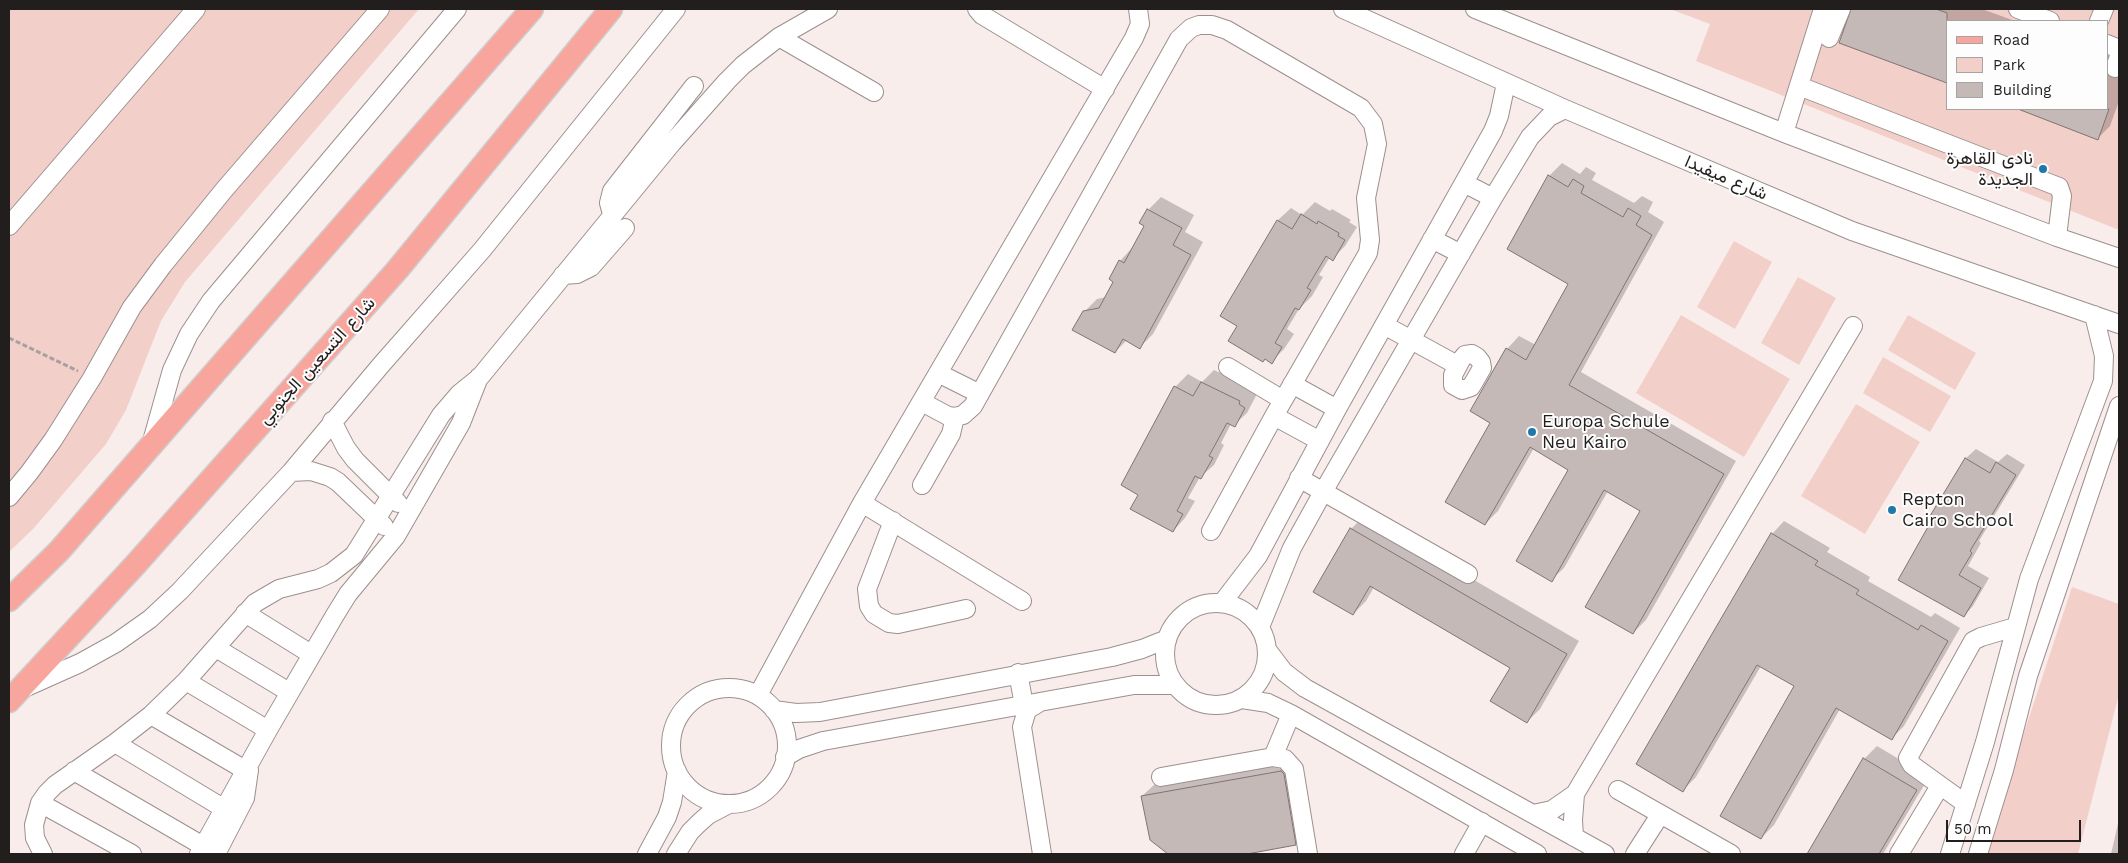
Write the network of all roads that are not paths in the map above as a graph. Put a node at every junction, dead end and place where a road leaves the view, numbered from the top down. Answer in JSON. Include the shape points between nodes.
{"nodes":[{"id":1,"x":196,"y":9,"type":"edge"},
{"id":2,"x":380,"y":9,"type":"edge"},
{"id":3,"x":457,"y":9,"type":"edge"},
{"id":4,"x":612,"y":9,"type":"edge"},
{"id":5,"x":676,"y":9,"type":"edge"},
{"id":6,"x":828,"y":9,"type":"edge"},
{"id":7,"x":977,"y":9,"type":"edge"},
{"id":8,"x":1138,"y":9,"type":"edge"},
{"id":9,"x":1343,"y":9,"type":"edge"},
{"id":10,"x":1475,"y":9,"type":"edge"},
{"id":11,"x":1823,"y":9,"type":"edge"},
{"id":12,"x":1841,"y":9,"type":"edge"},
{"id":13,"x":2018,"y":9,"type":"edge"},
{"id":14,"x":525,"y":14,"type":"edge"},
{"id":15,"x":1000,"y":16,"type":"edge"},
{"id":16,"x":2046,"y":16,"type":"edge"},
{"id":17,"x":779,"y":37,"type":"junction"},
{"id":18,"x":1829,"y":38,"type":"dead end"},
{"id":19,"x":1506,"y":83,"type":"junction"},
{"id":20,"x":694,"y":86,"type":"dead end"},
{"id":21,"x":1799,"y":86,"type":"junction"},
{"id":22,"x":1105,"y":89,"type":"junction"},
{"id":23,"x":874,"y":92,"type":"dead end"},
{"id":24,"x":1565,"y":109,"type":"junction"},
{"id":25,"x":1784,"y":132,"type":"junction"},
{"id":26,"x":1464,"y":183,"type":"junction"},
{"id":27,"x":1493,"y":198,"type":"junction"},
{"id":28,"x":612,"y":214,"type":"junction"},
{"id":29,"x":9,"y":226,"type":"edge"},
{"id":30,"x":625,"y":228,"type":"dead end"},
{"id":31,"x":2057,"y":236,"type":"junction"},
{"id":32,"x":1432,"y":239,"type":"junction"},
{"id":33,"x":1460,"y":254,"type":"junction"},
{"id":34,"x":2119,"y":258,"type":"edge"},
{"id":35,"x":563,"y":275,"type":"junction"},
{"id":36,"x":2094,"y":315,"type":"junction"},
{"id":37,"x":2119,"y":324,"type":"edge"},
{"id":38,"x":1384,"y":325,"type":"junction"},
{"id":39,"x":1853,"y":326,"type":"dead end"},
{"id":40,"x":1410,"y":339,"type":"junction"},
{"id":41,"x":1457,"y":365,"type":"dead end"},
{"id":42,"x":1228,"y":367,"type":"dead end"},
{"id":43,"x":938,"y":373,"type":"junction"},
{"id":44,"x":480,"y":377,"type":"junction"},
{"id":45,"x":1292,"y":384,"type":"junction"},
{"id":46,"x":980,"y":394,"type":"junction"},
{"id":47,"x":1283,"y":400,"type":"junction"},
{"id":48,"x":922,"y":402,"type":"junction"},
{"id":49,"x":2119,"y":406,"type":"edge"},
{"id":50,"x":1337,"y":409,"type":"junction"},
{"id":51,"x":1274,"y":416,"type":"junction"},
{"id":52,"x":955,"y":417,"type":"junction"},
{"id":53,"x":332,"y":421,"type":"junction"},
{"id":54,"x":1320,"y":441,"type":"junction"},
{"id":55,"x":151,"y":446,"type":"junction"},
{"id":56,"x":291,"y":472,"type":"junction"},
{"id":57,"x":1299,"y":478,"type":"junction"},
{"id":58,"x":922,"y":485,"type":"dead end"},
{"id":59,"x":1323,"y":492,"type":"junction"},
{"id":60,"x":390,"y":496,"type":"junction"},
{"id":61,"x":9,"y":497,"type":"edge"},
{"id":62,"x":862,"y":503,"type":"junction"},
{"id":63,"x":409,"y":513,"type":"junction"},
{"id":64,"x":377,"y":518,"type":"junction"},
{"id":65,"x":893,"y":522,"type":"junction"},
{"id":66,"x":1211,"y":531,"type":"dead end"},
{"id":67,"x":396,"y":536,"type":"junction"},
{"id":68,"x":2038,"y":552,"type":"junction"},
{"id":69,"x":2066,"y":560,"type":"junction"},
{"id":70,"x":1468,"y":574,"type":"dead end"},
{"id":71,"x":9,"y":600,"type":"edge"},
{"id":72,"x":1022,"y":602,"type":"dead end"},
{"id":73,"x":1222,"y":603,"type":"junction"},
{"id":74,"x":966,"y":609,"type":"dead end"},
{"id":75,"x":245,"y":613,"type":"junction"},
{"id":76,"x":1260,"y":627,"type":"junction"},
{"id":77,"x":2015,"y":627,"type":"junction"},
{"id":78,"x":1167,"y":639,"type":"junction"},
{"id":79,"x":216,"y":648,"type":"junction"},
{"id":80,"x":1268,"y":651,"type":"junction"},
{"id":81,"x":311,"y":654,"type":"junction"},
{"id":82,"x":1018,"y":673,"type":"junction"},
{"id":83,"x":186,"y":682,"type":"junction"},
{"id":84,"x":1175,"y":685,"type":"junction"},
{"id":85,"x":289,"y":692,"type":"junction"},
{"id":86,"x":758,"y":695,"type":"junction"},
{"id":87,"x":14,"y":696,"type":"edge"},
{"id":88,"x":1242,"y":699,"type":"junction"},
{"id":89,"x":1032,"y":703,"type":"junction"},
{"id":90,"x":774,"y":710,"type":"junction"},
{"id":91,"x":1291,"y":714,"type":"junction"},
{"id":92,"x":151,"y":715,"type":"junction"},
{"id":93,"x":268,"y":730,"type":"junction"},
{"id":94,"x":116,"y":743,"type":"junction"},
{"id":95,"x":785,"y":757,"type":"junction"},
{"id":96,"x":1273,"y":757,"type":"junction"},
{"id":97,"x":247,"y":766,"type":"junction"},
{"id":98,"x":74,"y":771,"type":"junction"},
{"id":99,"x":677,"y":771,"type":"junction"},
{"id":100,"x":1162,"y":777,"type":"dead end"},
{"id":101,"x":1940,"y":786,"type":"junction"},
{"id":102,"x":1618,"y":790,"type":"dead end"},
{"id":103,"x":1575,"y":794,"type":"junction"},
{"id":104,"x":40,"y":803,"type":"junction"},
{"id":105,"x":729,"y":804,"type":"junction"},
{"id":106,"x":1966,"y":804,"type":"junction"},
{"id":107,"x":223,"y":808,"type":"junction"},
{"id":108,"x":1533,"y":814,"type":"junction"},
{"id":109,"x":1660,"y":815,"type":"junction"},
{"id":110,"x":1482,"y":822,"type":"junction"},
{"id":111,"x":1574,"y":837,"type":"junction"},
{"id":112,"x":206,"y":852,"type":"edge"},
{"id":113,"x":43,"y":854,"type":"edge"},
{"id":114,"x":132,"y":854,"type":"edge"},
{"id":115,"x":646,"y":854,"type":"edge"},
{"id":116,"x":676,"y":854,"type":"edge"},
{"id":117,"x":1042,"y":854,"type":"edge"},
{"id":118,"x":1308,"y":854,"type":"edge"},
{"id":119,"x":1464,"y":854,"type":"edge"},
{"id":120,"x":1537,"y":854,"type":"edge"},
{"id":121,"x":1605,"y":854,"type":"edge"},
{"id":122,"x":1635,"y":854,"type":"edge"},
{"id":123,"x":1731,"y":854,"type":"edge"},
{"id":124,"x":1899,"y":854,"type":"edge"},
{"id":125,"x":1950,"y":854,"type":"edge"},
{"id":126,"x":1978,"y":854,"type":"edge"}],
"edges":[{"from":1,"to":29,"type":"street"},
{"from":2,"to":61,"type":"street","via":[[163,265],[132,307],[53,440]]},
{"from":3,"to":55,"type":"street","via":[[211,301],[189,334],[172,370]]},
{"from":4,"to":87,"type":"main road","name":"شارع التسعين الجنوبي","via":[[398,269]]},
{"from":5,"to":53,"type":"street","via":[[482,250]]},
{"from":6,"to":17,"type":"street"},
{"from":7,"to":15,"type":"street","via":[[982,15]]},
{"from":8,"to":22,"type":"street","via":[[1138,31]]},
{"from":9,"to":19,"type":"street","name":"شارع ميفيدا"},
{"from":10,"to":25,"type":"street"},
{"from":11,"to":21,"type":"street"},
{"from":12,"to":18,"type":"street"},
{"from":13,"to":16,"type":"street"},
{"from":14,"to":55,"type":"main road"},
{"from":15,"to":22,"type":"street"},
{"from":17,"to":23,"type":"street"},
{"from":17,"to":28,"type":"street","via":[[726,81]]},
{"from":19,"to":24,"type":"street","name":"شارع ميفيدا"},
{"from":19,"to":26,"type":"street","via":[[1499,116]]},
{"from":20,"to":28,"type":"street","via":[[612,192],[609,203]]},
{"from":21,"to":25,"type":"street"},
{"from":21,"to":31,"type":"street","via":[[2059,187],[2062,196]]},
{"from":22,"to":43,"type":"street"},
{"from":24,"to":27,"type":"street","via":[[1549,117],[1530,137]]},
{"from":24,"to":36,"type":"street","name":"شارع ميفيدا","via":[[1852,231]]},
{"from":25,"to":31,"type":"street"},
{"from":26,"to":27,"type":"street"},
{"from":26,"to":32,"type":"street"},
{"from":27,"to":33,"type":"street"},
{"from":28,"to":35,"type":"street"},
{"from":30,"to":35,"type":"street","via":[[591,267],[577,274]]},
{"from":31,"to":34,"type":"street"},
{"from":32,"to":33,"type":"street"},
{"from":32,"to":38,"type":"street"},
{"from":33,"to":40,"type":"street"},
{"from":35,"to":44,"type":"street"},
{"from":36,"to":37,"type":"street","name":"شارع ميفيدا"},
{"from":36,"to":68,"type":"street","via":[[2104,356],[2103,380]]},
{"from":38,"to":40,"type":"street"},
{"from":38,"to":50,"type":"street"},
{"from":39,"to":103,"type":"street"},
{"from":40,"to":41,"type":"street"},
{"from":40,"to":59,"type":"street"},
{"from":42,"to":47,"type":"street"},
{"from":43,"to":46,"type":"street"},
{"from":43,"to":48,"type":"street"},
{"from":44,"to":60,"type":"street","via":[[441,415]]},
{"from":44,"to":63,"type":"street","via":[[461,423]]},
{"from":45,"to":46,"type":"street","via":[[1368,253],[1366,198],[1376,154],[1376,134],[1368,116],[1353,102],[1228,30],[1206,24],[1191,28],[1179,39]]},
{"from":45,"to":47,"type":"street"},
{"from":45,"to":50,"type":"street"},
{"from":46,"to":52,"type":"street","via":[[969,411]]},
{"from":47,"to":51,"type":"street"},
{"from":48,"to":52,"type":"street"},
{"from":48,"to":62,"type":"street"},
{"from":49,"to":69,"type":"street"},
{"from":50,"to":54,"type":"street"},
{"from":51,"to":54,"type":"street"},
{"from":51,"to":66,"type":"street"},
{"from":52,"to":58,"type":"street","via":[[947,442]]},
{"from":53,"to":56,"type":"street"},
{"from":53,"to":60,"type":"street","via":[[355,460]]},
{"from":54,"to":57,"type":"street"},
{"from":55,"to":71,"type":"main road","via":[[59,551]]},
{"from":56,"to":64,"type":"street","via":[[311,471],[330,477]]},
{"from":56,"to":87,"type":"street","via":[[150,619],[98,654]]},
{"from":57,"to":59,"type":"street"},
{"from":57,"to":73,"type":"street","via":[[1258,556]]},
{"from":59,"to":70,"type":"street"},
{"from":59,"to":76,"type":"street","via":[[1284,565]]},
{"from":60,"to":63,"type":"street"},
{"from":60,"to":64,"type":"street"},
{"from":62,"to":65,"type":"street"},
{"from":62,"to":86,"type":"street"},
{"from":63,"to":67,"type":"street"},
{"from":64,"to":67,"type":"street"},
{"from":64,"to":75,"type":"street","via":[[343,565],[318,579],[273,592]]},
{"from":65,"to":72,"type":"street"},
{"from":65,"to":74,"type":"street","via":[[867,588],[869,606],[874,614],[889,623],[898,624]]},
{"from":67,"to":81,"type":"street","via":[[348,594]]},
{"from":68,"to":69,"type":"street"},
{"from":68,"to":77,"type":"street"},
{"from":69,"to":126,"type":"street","via":[[2028,676]]},
{"from":73,"to":76,"type":"street","via":[[1250,615]]},
{"from":73,"to":78,"type":"street","via":[[1194,607],[1182,615]]},
{"from":75,"to":79,"type":"street"},
{"from":75,"to":81,"type":"street"},
{"from":76,"to":80,"type":"street"},
{"from":77,"to":101,"type":"street","via":[[1972,641],[1909,755],[1910,763]]},
{"from":77,"to":106,"type":"street"},
{"from":78,"to":82,"type":"street","via":[[1112,657]]},
{"from":78,"to":84,"type":"street","via":[[1164,655],[1167,671]]},
{"from":79,"to":83,"type":"street"},
{"from":79,"to":85,"type":"street"},
{"from":80,"to":88,"type":"street","via":[[1265,670],[1256,686]]},
{"from":80,"to":108,"type":"street","via":[[1284,672],[1305,688]]},
{"from":81,"to":85,"type":"street"},
{"from":82,"to":89,"type":"street"},
{"from":82,"to":90,"type":"street","via":[[820,712]]},
{"from":83,"to":92,"type":"street"},
{"from":83,"to":93,"type":"street"},
{"from":84,"to":88,"type":"street","via":[[1184,694],[1206,705],[1231,704]]},
{"from":84,"to":89,"type":"street","via":[[1134,685]]},
{"from":85,"to":93,"type":"street"},
{"from":86,"to":90,"type":"street"},
{"from":86,"to":99,"type":"street","via":[[724,688],[702,694],[692,701],[683,710],[672,733],[672,759]]},
{"from":88,"to":91,"type":"street","via":[[1268,703]]},
{"from":89,"to":95,"type":"street","via":[[815,743]]},
{"from":89,"to":117,"type":"street","via":[[1022,727]]},
{"from":90,"to":95,"type":"street","via":[[786,737]]},
{"from":91,"to":96,"type":"street"},
{"from":91,"to":110,"type":"street"},
{"from":92,"to":94,"type":"street"},
{"from":92,"to":97,"type":"street"},
{"from":93,"to":97,"type":"street"},
{"from":94,"to":98,"type":"street"},
{"from":94,"to":107,"type":"street"},
{"from":95,"to":105,"type":"street","via":[[781,770],[766,790],[742,802]]},
{"from":96,"to":100,"type":"street"},
{"from":96,"to":118,"type":"street","via":[[1285,758],[1294,769]]},
{"from":97,"to":107,"type":"street"},
{"from":97,"to":112,"type":"street","via":[[245,798]]},
{"from":98,"to":104,"type":"street","via":[[55,785]]},
{"from":98,"to":112,"type":"street"},
{"from":99,"to":105,"type":"street","via":[[693,792]]},
{"from":99,"to":115,"type":"street","via":[[667,817]]},
{"from":101,"to":106,"type":"street"},
{"from":101,"to":124,"type":"street"},
{"from":102,"to":109,"type":"street"},
{"from":103,"to":108,"type":"street","via":[[1552,810]]},
{"from":103,"to":111,"type":"street"},
{"from":104,"to":113,"type":"street","via":[[34,825],[35,838]]},
{"from":104,"to":114,"type":"street"},
{"from":105,"to":116,"type":"street","via":[[699,823]]},
{"from":106,"to":125,"type":"street"},
{"from":107,"to":112,"type":"street"},
{"from":108,"to":111,"type":"street"},
{"from":109,"to":122,"type":"street"},
{"from":109,"to":123,"type":"street"},
{"from":110,"to":119,"type":"street"},
{"from":110,"to":120,"type":"street"},
{"from":111,"to":121,"type":"street"}]}
